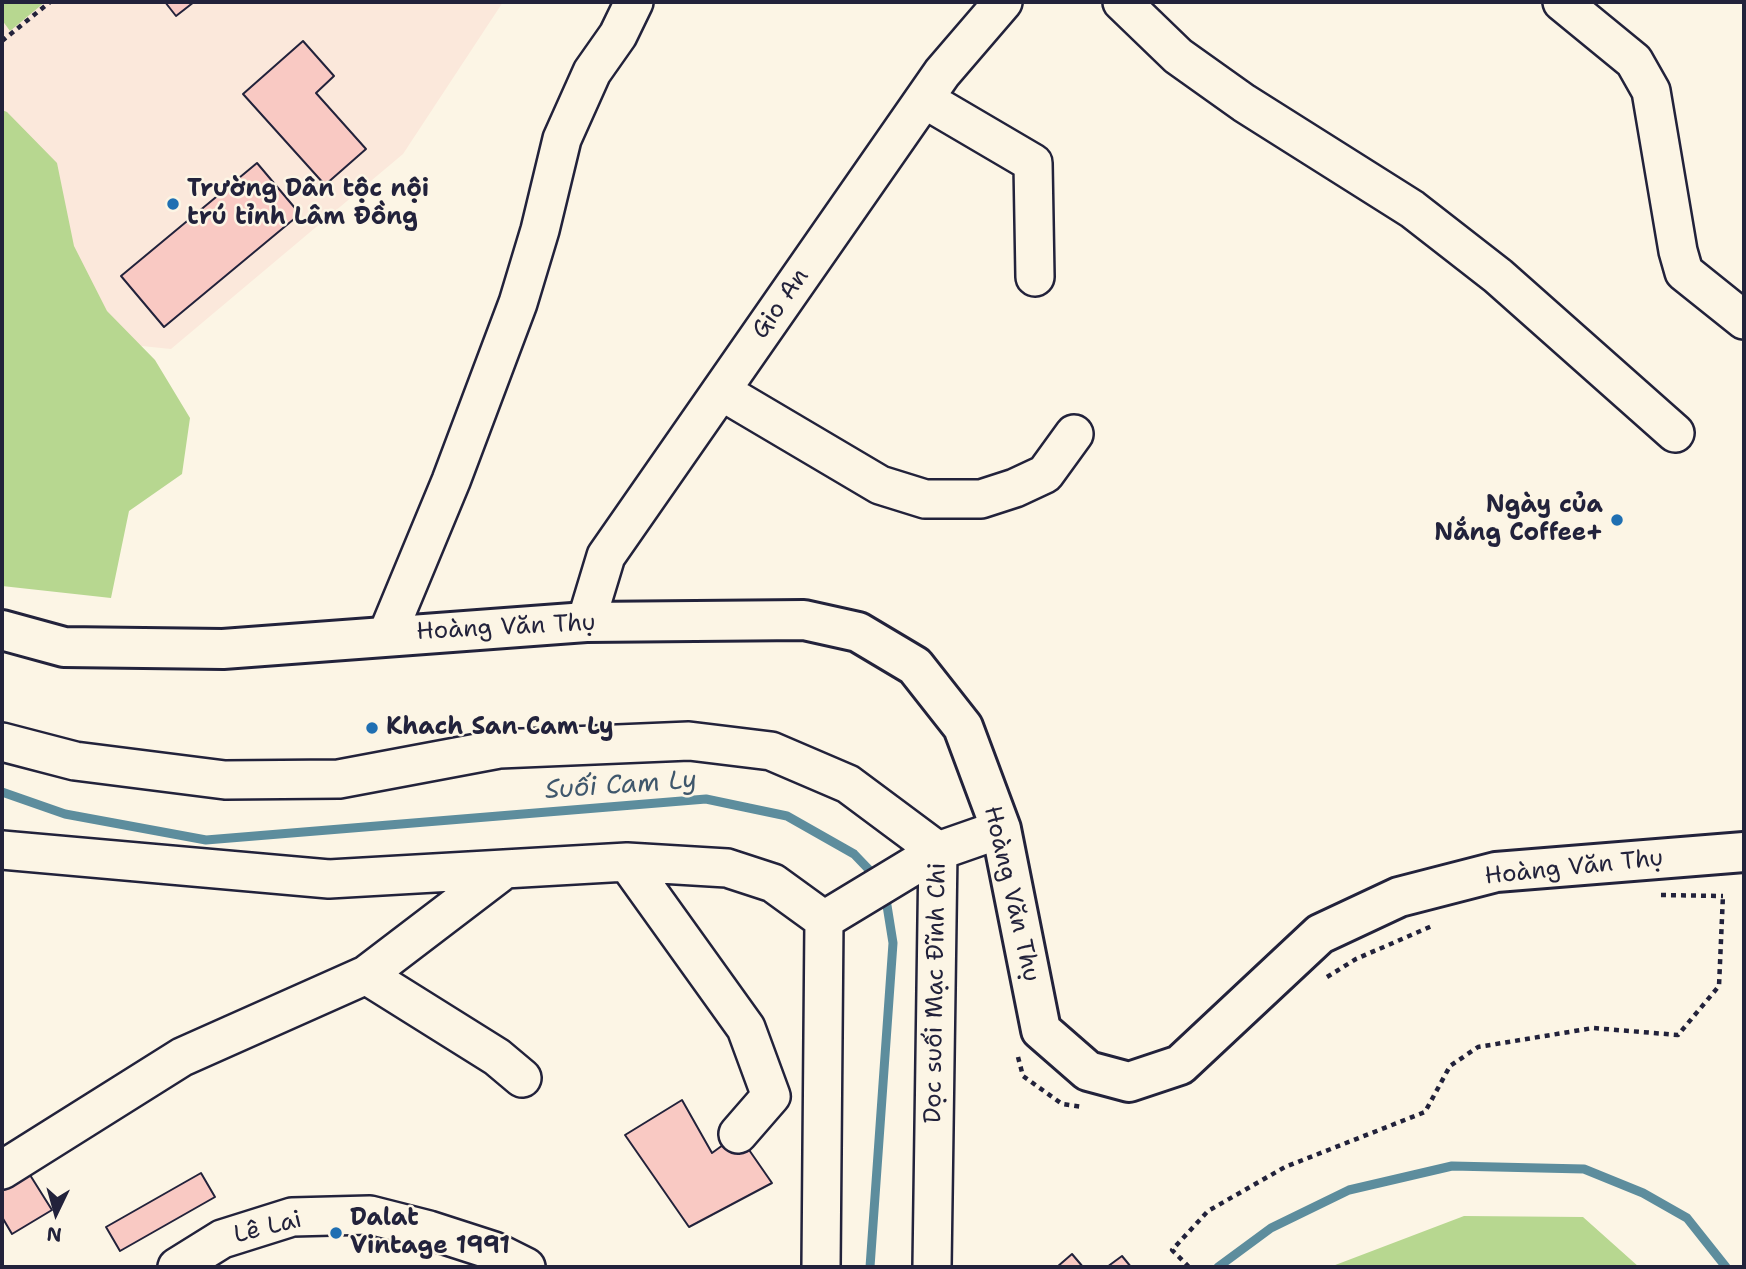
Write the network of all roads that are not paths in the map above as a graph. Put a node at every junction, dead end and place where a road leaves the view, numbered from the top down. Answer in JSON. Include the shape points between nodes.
{"nodes":[{"id":1,"x":634,"y":2,"type":"edge"},
{"id":2,"x":1003,"y":2,"type":"edge"},
{"id":3,"x":1122,"y":2,"type":"edge"},
{"id":4,"x":1562,"y":2,"type":"edge"},
{"id":5,"x":924,"y":99,"type":"junction"},
{"id":6,"x":1035,"y":277,"type":"dead end"},
{"id":7,"x":1744,"y":320,"type":"edge"},
{"id":8,"x":721,"y":391,"type":"junction"},
{"id":9,"x":1675,"y":433,"type":"dead end"},
{"id":10,"x":1074,"y":434,"type":"dead end"},
{"id":11,"x":586,"y":622,"type":"junction"},
{"id":12,"x":2,"y":630,"type":"edge"},
{"id":13,"x":387,"y":635,"type":"junction"},
{"id":14,"x":2,"y":742,"type":"edge"},
{"id":15,"x":1001,"y":829,"type":"junction"},
{"id":16,"x":2,"y":850,"type":"edge"},
{"id":17,"x":938,"y":851,"type":"junction"},
{"id":18,"x":1744,"y":852,"type":"edge"},
{"id":19,"x":627,"y":862,"type":"junction"},
{"id":20,"x":505,"y":869,"type":"junction"},
{"id":21,"x":824,"y":920,"type":"junction"},
{"id":22,"x":366,"y":975,"type":"junction"},
{"id":23,"x":522,"y":1078,"type":"dead end"},
{"id":24,"x":738,"y":1134,"type":"dead end"},
{"id":25,"x":2,"y":1170,"type":"edge"},
{"id":26,"x":429,"y":1230,"type":"junction"},
{"id":27,"x":177,"y":1267,"type":"edge"},
{"id":28,"x":470,"y":1267,"type":"edge"},
{"id":29,"x":526,"y":1267,"type":"edge"},
{"id":30,"x":821,"y":1267,"type":"edge"},
{"id":31,"x":932,"y":1267,"type":"edge"}],
"edges":[{"from":1,"to":13,"type":"street","via":[[592,72],[562,139],[518,303]]},
{"from":2,"to":5,"type":"street","name":"Gio An"},
{"from":3,"to":9,"type":"street","via":[[1178,56],[1412,209],[1498,276]]},
{"from":4,"to":7,"type":"street","via":[[1634,61],[1651,92],[1684,272]]},
{"from":5,"to":6,"type":"street","via":[[1033,163]]},
{"from":5,"to":8,"type":"street","name":"Gio An"},
{"from":8,"to":10,"type":"street","via":[[880,485],[925,499],[981,499],[1015,488],[1045,474]]},
{"from":8,"to":11,"type":"street","name":"Gio An","via":[[606,556]]},
{"from":11,"to":13,"type":"main road","name":"Hoàng Văn Thụ"},
{"from":11,"to":15,"type":"main road","name":"Hoàng Văn Thụ","via":[[804,620],[858,632],[915,666],[963,727]]},
{"from":12,"to":13,"type":"main road","name":"Hoàng Văn Thụ","via":[[64,647],[223,649]]},
{"from":14,"to":17,"type":"street","name":"Dọc suối Mạc Đĩnh Chi","via":[[75,761],[225,780],[339,779],[499,749],[689,741],[771,751],[848,784]]},
{"from":15,"to":17,"type":"street"},
{"from":15,"to":18,"type":"main road","name":"Hoàng Văn Thụ","via":[[1041,1030],[1088,1071],[1129,1082],[1180,1065],[1320,934],[1399,897],[1496,872]]},
{"from":16,"to":20,"type":"street","via":[[329,879]]},
{"from":17,"to":21,"type":"street"},
{"from":17,"to":31,"type":"street","name":"Dọc suối Mạc Đĩnh Chi"},
{"from":19,"to":20,"type":"street"},
{"from":19,"to":21,"type":"street","via":[[726,868],[773,883]]},
{"from":19,"to":24,"type":"street","via":[[746,1028],[771,1096]]},
{"from":20,"to":22,"type":"street"},
{"from":21,"to":30,"type":"street"},
{"from":22,"to":23,"type":"street","via":[[497,1057]]},
{"from":22,"to":25,"type":"street","via":[[182,1057]]},
{"from":26,"to":27,"type":"street","name":"Lê Lai","via":[[370,1214],[292,1217],[222,1239]]},
{"from":26,"to":28,"type":"street"},
{"from":26,"to":29,"type":"street","name":"Lê Lai","via":[[494,1251]]}]}
